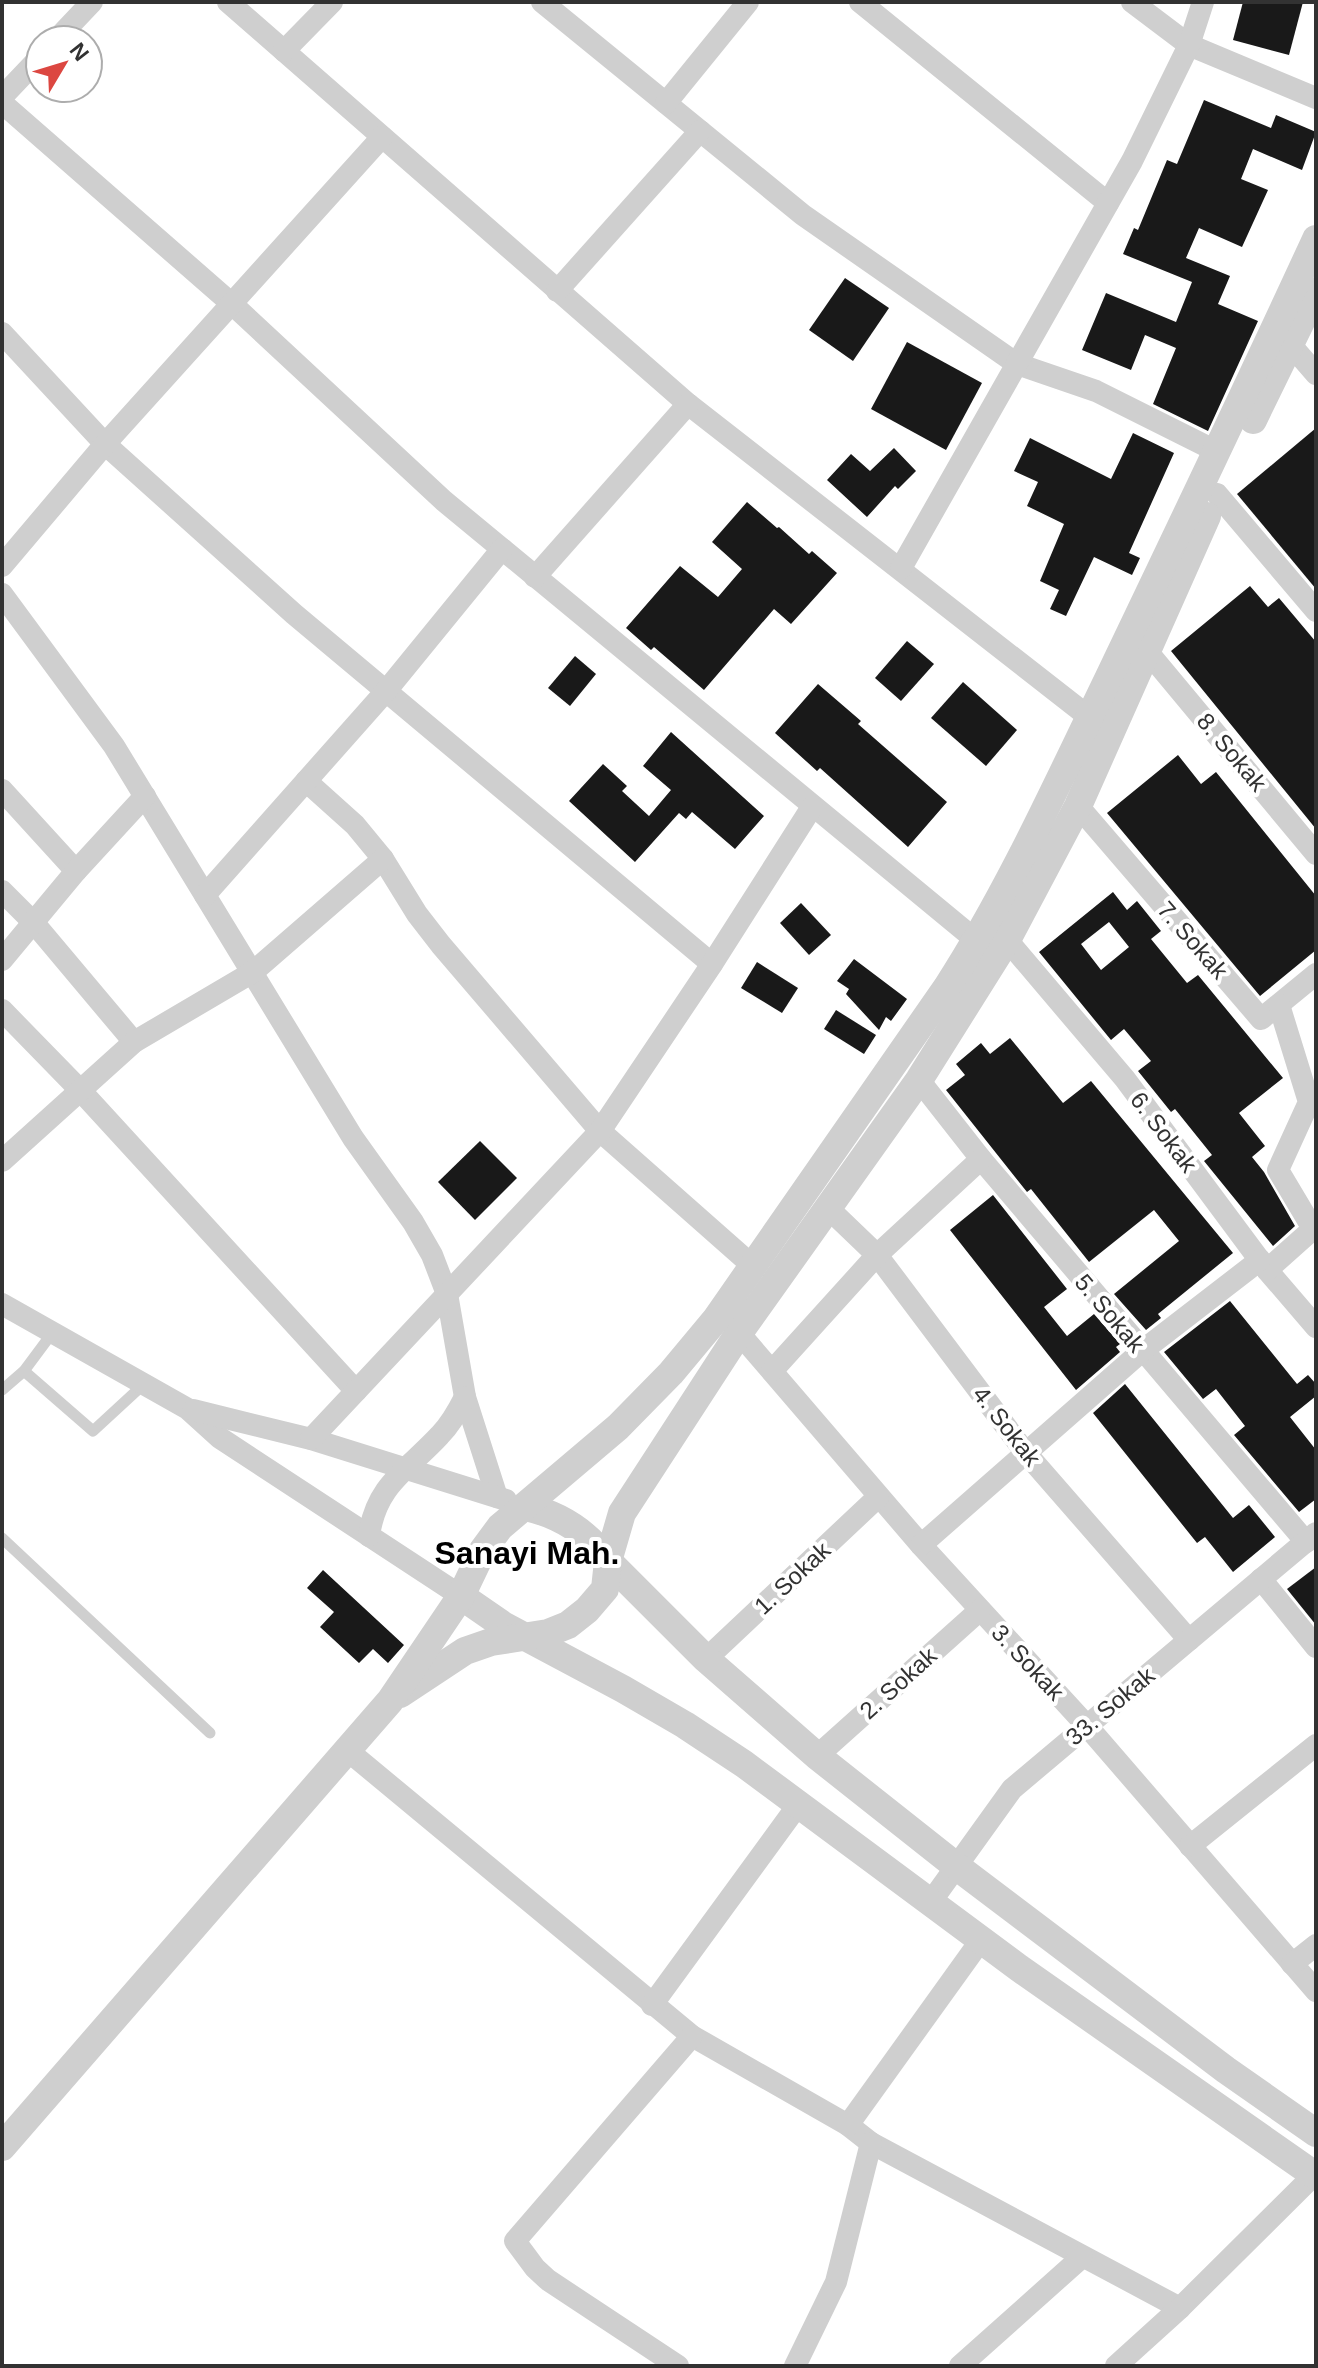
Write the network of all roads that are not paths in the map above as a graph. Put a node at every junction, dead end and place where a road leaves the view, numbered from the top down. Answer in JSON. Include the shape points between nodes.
{"nodes":[{"id":1,"x":92,"y":2,"type":"edge"},
{"id":2,"x":228,"y":2,"type":"edge"},
{"id":3,"x":332,"y":2,"type":"edge"},
{"id":4,"x":542,"y":2,"type":"edge"},
{"id":5,"x":748,"y":2,"type":"edge"},
{"id":6,"x":860,"y":2,"type":"edge"},
{"id":7,"x":1132,"y":2,"type":"edge"},
{"id":8,"x":1203,"y":2,"type":"edge"},
{"id":9,"x":71,"y":24,"type":"edge"},
{"id":10,"x":1189,"y":45,"type":"junction"},
{"id":11,"x":284,"y":51,"type":"junction"},
{"id":12,"x":24,"y":74,"type":"edge"},
{"id":13,"x":2,"y":97,"type":"edge"},
{"id":14,"x":1316,"y":98,"type":"edge"},
{"id":15,"x":2,"y":103,"type":"edge"},
{"id":16,"x":666,"y":103,"type":"junction"},
{"id":17,"x":700,"y":131,"type":"junction"},
{"id":18,"x":382,"y":137,"type":"junction"},
{"id":19,"x":1108,"y":203,"type":"junction"},
{"id":20,"x":1316,"y":239,"type":"edge"},
{"id":21,"x":557,"y":291,"type":"junction"},
{"id":22,"x":1316,"y":291,"type":"edge"},
{"id":23,"x":232,"y":304,"type":"junction"},
{"id":24,"x":2,"y":333,"type":"edge"},
{"id":25,"x":1290,"y":344,"type":"junction"},
{"id":26,"x":1017,"y":364,"type":"junction"},
{"id":27,"x":1316,"y":374,"type":"edge"},
{"id":28,"x":688,"y":404,"type":"junction"},
{"id":29,"x":105,"y":444,"type":"junction"},
{"id":30,"x":1218,"y":452,"type":"junction"},
{"id":31,"x":1217,"y":494,"type":"junction"},
{"id":32,"x":502,"y":549,"type":"junction"},
{"id":33,"x":2,"y":566,"type":"edge"},
{"id":34,"x":901,"y":568,"type":"junction"},
{"id":35,"x":535,"y":577,"type":"junction"},
{"id":36,"x":2,"y":594,"type":"edge"},
{"id":37,"x":1316,"y":611,"type":"edge"},
{"id":38,"x":1147,"y":651,"type":"junction"},
{"id":39,"x":386,"y":691,"type":"junction"},
{"id":40,"x":1089,"y":717,"type":"junction"},
{"id":41,"x":306,"y":781,"type":"junction"},
{"id":42,"x":2,"y":790,"type":"edge"},
{"id":43,"x":145,"y":796,"type":"junction"},
{"id":44,"x":1078,"y":806,"type":"junction"},
{"id":45,"x":812,"y":807,"type":"junction"},
{"id":46,"x":1316,"y":854,"type":"edge"},
{"id":47,"x":383,"y":859,"type":"junction"},
{"id":48,"x":76,"y":871,"type":"junction"},
{"id":49,"x":2,"y":891,"type":"edge"},
{"id":50,"x":205,"y":895,"type":"junction"},
{"id":51,"x":34,"y":923,"type":"junction"},
{"id":52,"x":1007,"y":940,"type":"junction"},
{"id":53,"x":977,"y":941,"type":"junction"},
{"id":54,"x":2,"y":960,"type":"edge"},
{"id":55,"x":712,"y":964,"type":"junction"},
{"id":56,"x":253,"y":972,"type":"junction"},
{"id":57,"x":1316,"y":974,"type":"edge"},
{"id":58,"x":1279,"y":1005,"type":"junction"},
{"id":59,"x":2,"y":1010,"type":"edge"},
{"id":60,"x":134,"y":1042,"type":"junction"},
{"id":61,"x":919,"y":1080,"type":"junction"},
{"id":62,"x":80,"y":1090,"type":"junction"},
{"id":63,"x":600,"y":1131,"type":"junction"},
{"id":64,"x":981,"y":1159,"type":"junction"},
{"id":65,"x":2,"y":1161,"type":"edge"},
{"id":66,"x":828,"y":1208,"type":"junction"},
{"id":67,"x":877,"y":1255,"type":"junction"},
{"id":68,"x":1264,"y":1265,"type":"junction"},
{"id":69,"x":754,"y":1267,"type":"junction"},
{"id":70,"x":447,"y":1294,"type":"junction"},
{"id":71,"x":2,"y":1304,"type":"edge"},
{"id":72,"x":1316,"y":1327,"type":"edge"},
{"id":73,"x":53,"y":1332,"type":"junction"},
{"id":74,"x":739,"y":1333,"type":"junction"},
{"id":75,"x":1142,"y":1351,"type":"junction"},
{"id":76,"x":24,"y":1371,"type":"junction"},
{"id":77,"x":772,"y":1371,"type":"junction"},
{"id":78,"x":144,"y":1384,"type":"junction"},
{"id":79,"x":2,"y":1390,"type":"edge"},
{"id":80,"x":356,"y":1391,"type":"junction"},
{"id":81,"x":465,"y":1397,"type":"junction"},
{"id":82,"x":188,"y":1409,"type":"junction"},
{"id":83,"x":311,"y":1439,"type":"junction"},
{"id":84,"x":1025,"y":1452,"type":"junction"},
{"id":85,"x":405,"y":1469,"type":"junction"},
{"id":86,"x":497,"y":1497,"type":"junction"},
{"id":87,"x":878,"y":1497,"type":"junction"},
{"id":88,"x":526,"y":1507,"type":"junction"},
{"id":89,"x":369,"y":1536,"type":"junction"},
{"id":90,"x":2,"y":1538,"type":"edge"},
{"id":91,"x":1311,"y":1538,"type":"edge"},
{"id":92,"x":921,"y":1545,"type":"junction"},
{"id":93,"x":608,"y":1561,"type":"junction"},
{"id":94,"x":1261,"y":1579,"type":"junction"},
{"id":95,"x":461,"y":1596,"type":"junction"},
{"id":96,"x":980,"y":1610,"type":"junction"},
{"id":97,"x":527,"y":1637,"type":"junction"},
{"id":98,"x":1189,"y":1640,"type":"junction"},
{"id":99,"x":1316,"y":1647,"type":"edge"},
{"id":100,"x":706,"y":1659,"type":"junction"},
{"id":101,"x":390,"y":1701,"type":"junction"},
{"id":102,"x":1087,"y":1726,"type":"junction"},
{"id":103,"x":210,"y":1733,"type":"dead end"},
{"id":104,"x":1316,"y":1745,"type":"edge"},
{"id":105,"x":347,"y":1750,"type":"junction"},
{"id":106,"x":817,"y":1756,"type":"junction"},
{"id":107,"x":798,"y":1805,"type":"junction"},
{"id":108,"x":1190,"y":1846,"type":"junction"},
{"id":109,"x":956,"y":1866,"type":"junction"},
{"id":110,"x":930,"y":1903,"type":"junction"},
{"id":111,"x":981,"y":1940,"type":"junction"},
{"id":112,"x":1316,"y":1945,"type":"edge"},
{"id":113,"x":1292,"y":1964,"type":"junction"},
{"id":114,"x":1316,"y":1991,"type":"edge"},
{"id":115,"x":652,"y":2005,"type":"junction"},
{"id":116,"x":692,"y":2036,"type":"junction"},
{"id":117,"x":848,"y":2125,"type":"junction"},
{"id":118,"x":1316,"y":2133,"type":"edge"},
{"id":119,"x":871,"y":2143,"type":"junction"},
{"id":120,"x":2,"y":2147,"type":"edge"},
{"id":121,"x":1315,"y":2176,"type":"edge"},
{"id":122,"x":1082,"y":2257,"type":"junction"},
{"id":123,"x":1180,"y":2308,"type":"junction"},
{"id":124,"x":678,"y":2366,"type":"edge"},
{"id":125,"x":795,"y":2366,"type":"edge"},
{"id":126,"x":960,"y":2366,"type":"edge"},
{"id":127,"x":1116,"y":2366,"type":"edge"}],
"edges":[{"from":1,"to":9,"type":"street"},
{"from":2,"to":11,"type":"street"},
{"from":3,"to":11,"type":"street"},
{"from":4,"to":16,"type":"street"},
{"from":5,"to":16,"type":"street"},
{"from":6,"to":19,"type":"street"},
{"from":7,"to":10,"type":"street"},
{"from":8,"to":10,"type":"street"},
{"from":10,"to":14,"type":"street"},
{"from":10,"to":19,"type":"street"},
{"from":11,"to":18,"type":"street"},
{"from":12,"to":13,"type":"street"},
{"from":15,"to":23,"type":"street"},
{"from":16,"to":17,"type":"street"},
{"from":17,"to":21,"type":"street"},
{"from":17,"to":26,"type":"street","via":[[803,215]]},
{"from":18,"to":21,"type":"street"},
{"from":18,"to":23,"type":"street"},
{"from":19,"to":26,"type":"street"},
{"from":20,"to":30,"type":"street"},
{"from":21,"to":28,"type":"street"},
{"from":22,"to":25,"type":"street"},
{"from":23,"to":29,"type":"street"},
{"from":23,"to":32,"type":"street"},
{"from":24,"to":29,"type":"street"},
{"from":25,"to":27,"type":"street"},
{"from":25,"to":31,"type":"street"},
{"from":26,"to":30,"type":"street","via":[[1096,391]]},
{"from":26,"to":34,"type":"street"},
{"from":28,"to":34,"type":"street"},
{"from":28,"to":35,"type":"street"},
{"from":29,"to":33,"type":"street"},
{"from":29,"to":39,"type":"street"},
{"from":30,"to":40,"type":"street"},
{"from":31,"to":37,"type":"street"},
{"from":31,"to":38,"type":"street"},
{"from":32,"to":35,"type":"street"},
{"from":32,"to":39,"type":"street"},
{"from":34,"to":40,"type":"street"},
{"from":35,"to":45,"type":"street"},
{"from":36,"to":43,"type":"street"},
{"from":38,"to":44,"type":"street"},
{"from":38,"to":46,"type":"street","name":"8. Sokak"},
{"from":39,"to":41,"type":"street"},
{"from":39,"to":55,"type":"street"},
{"from":40,"to":53,"type":"street"},
{"from":41,"to":47,"type":"street"},
{"from":41,"to":50,"type":"street"},
{"from":42,"to":48,"type":"street"},
{"from":43,"to":48,"type":"street"},
{"from":43,"to":50,"type":"street"},
{"from":44,"to":52,"type":"street"},
{"from":44,"to":58,"type":"street","name":"7. Sokak","via":[[1261,1019]]},
{"from":45,"to":53,"type":"street"},
{"from":45,"to":55,"type":"street"},
{"from":47,"to":56,"type":"street"},
{"from":47,"to":63,"type":"street","via":[[441,945]]},
{"from":48,"to":51,"type":"street"},
{"from":49,"to":51,"type":"street"},
{"from":50,"to":56,"type":"street"},
{"from":51,"to":54,"type":"street"},
{"from":51,"to":60,"type":"street"},
{"from":52,"to":61,"type":"street"},
{"from":52,"to":68,"type":"street","name":"6. Sokak","via":[[1125,1079]]},
{"from":53,"to":69,"type":"street"},
{"from":55,"to":63,"type":"street"},
{"from":56,"to":60,"type":"street"},
{"from":56,"to":70,"type":"street","via":[[353,1138],[413,1222]]},
{"from":57,"to":58,"type":"street"},
{"from":58,"to":68,"type":"street","via":[[1309,1102],[1278,1170],[1313,1229]]},
{"from":59,"to":62,"type":"street"},
{"from":60,"to":62,"type":"street"},
{"from":61,"to":64,"type":"street","name":"5. Sokak"},
{"from":61,"to":66,"type":"street"},
{"from":62,"to":65,"type":"street"},
{"from":62,"to":80,"type":"street"},
{"from":63,"to":69,"type":"street"},
{"from":63,"to":70,"type":"street"},
{"from":64,"to":67,"type":"street"},
{"from":64,"to":75,"type":"street","name":"5. Sokak"},
{"from":66,"to":67,"type":"street","name":"4. Sokak"},
{"from":66,"to":74,"type":"street"},
{"from":67,"to":77,"type":"street"},
{"from":67,"to":84,"type":"street","name":"4. Sokak"},
{"from":68,"to":72,"type":"street","name":"6. Sokak"},
{"from":68,"to":75,"type":"street"},
{"from":69,"to":88,"type":"street","via":[[671,1373]]},
{"from":70,"to":80,"type":"street"},
{"from":70,"to":81,"type":"street"},
{"from":71,"to":73,"type":"street"},
{"from":73,"to":76,"type":"lane"},
{"from":73,"to":78,"type":"street"},
{"from":74,"to":77,"type":"street","name":"3. Sokak"},
{"from":74,"to":93,"type":"street","via":[[622,1513]]},
{"from":75,"to":84,"type":"street"},
{"from":75,"to":91,"type":"street","name":"5. Sokak"},
{"from":76,"to":78,"type":"lane","via":[[93,1431]]},
{"from":76,"to":79,"type":"lane"},
{"from":77,"to":87,"type":"street","name":"3. Sokak"},
{"from":78,"to":82,"type":"street"},
{"from":80,"to":83,"type":"street"},
{"from":81,"to":85,"type":"street","via":[[443,1433]]},
{"from":81,"to":86,"type":"street"},
{"from":82,"to":83,"type":"street"},
{"from":82,"to":89,"type":"street","via":[[220,1438]]},
{"from":83,"to":85,"type":"street"},
{"from":84,"to":92,"type":"street"},
{"from":84,"to":98,"type":"street","name":"4. Sokak"},
{"from":85,"to":86,"type":"street"},
{"from":85,"to":89,"type":"street","via":[[381,1496]]},
{"from":86,"to":88,"type":"street"},
{"from":87,"to":92,"type":"street","name":"3. Sokak"},
{"from":87,"to":100,"type":"street","name":"1. Sokak"},
{"from":88,"to":93,"type":"street","via":[[571,1523]]},
{"from":88,"to":95,"type":"street","via":[[500,1527],[483,1550]]},
{"from":89,"to":95,"type":"street"},
{"from":90,"to":103,"type":"lane"},
{"from":91,"to":94,"type":"street","name":"33. Sokak"},
{"from":92,"to":96,"type":"street","name":"3. Sokak"},
{"from":93,"to":97,"type":"street","via":[[605,1589],[587,1610],[568,1625]]},
{"from":93,"to":100,"type":"street"},
{"from":94,"to":98,"type":"street","name":"33. Sokak"},
{"from":94,"to":99,"type":"street"},
{"from":95,"to":97,"type":"street"},
{"from":95,"to":101,"type":"street"},
{"from":96,"to":102,"type":"street","name":"3. Sokak"},
{"from":96,"to":106,"type":"street","name":"2. Sokak"},
{"from":97,"to":101,"type":"street","via":[[465,1651]]},
{"from":97,"to":107,"type":"street","via":[[685,1725]]},
{"from":98,"to":102,"type":"street","name":"33. Sokak"},
{"from":100,"to":106,"type":"street"},
{"from":101,"to":105,"type":"street"},
{"from":102,"to":108,"type":"street","name":"3. Sokak"},
{"from":102,"to":109,"type":"street","name":"33. Sokak","via":[[1012,1789]]},
{"from":104,"to":108,"type":"street"},
{"from":105,"to":115,"type":"street"},
{"from":105,"to":120,"type":"street"},
{"from":106,"to":109,"type":"street"},
{"from":107,"to":110,"type":"street"},
{"from":107,"to":115,"type":"street"},
{"from":108,"to":113,"type":"street","name":"3. Sokak"},
{"from":109,"to":110,"type":"street","name":"33. Sokak"},
{"from":109,"to":118,"type":"street"},
{"from":110,"to":111,"type":"street"},
{"from":111,"to":117,"type":"street"},
{"from":111,"to":121,"type":"street"},
{"from":112,"to":113,"type":"street"},
{"from":113,"to":114,"type":"street","name":"3. Sokak"},
{"from":115,"to":116,"type":"street"},
{"from":116,"to":117,"type":"street"},
{"from":116,"to":124,"type":"street","via":[[515,2241],[548,2280]]},
{"from":117,"to":119,"type":"street"},
{"from":119,"to":122,"type":"street"},
{"from":119,"to":125,"type":"street","via":[[836,2282]]},
{"from":121,"to":123,"type":"street"},
{"from":122,"to":123,"type":"street"},
{"from":122,"to":126,"type":"street"},
{"from":123,"to":127,"type":"street"}]}
